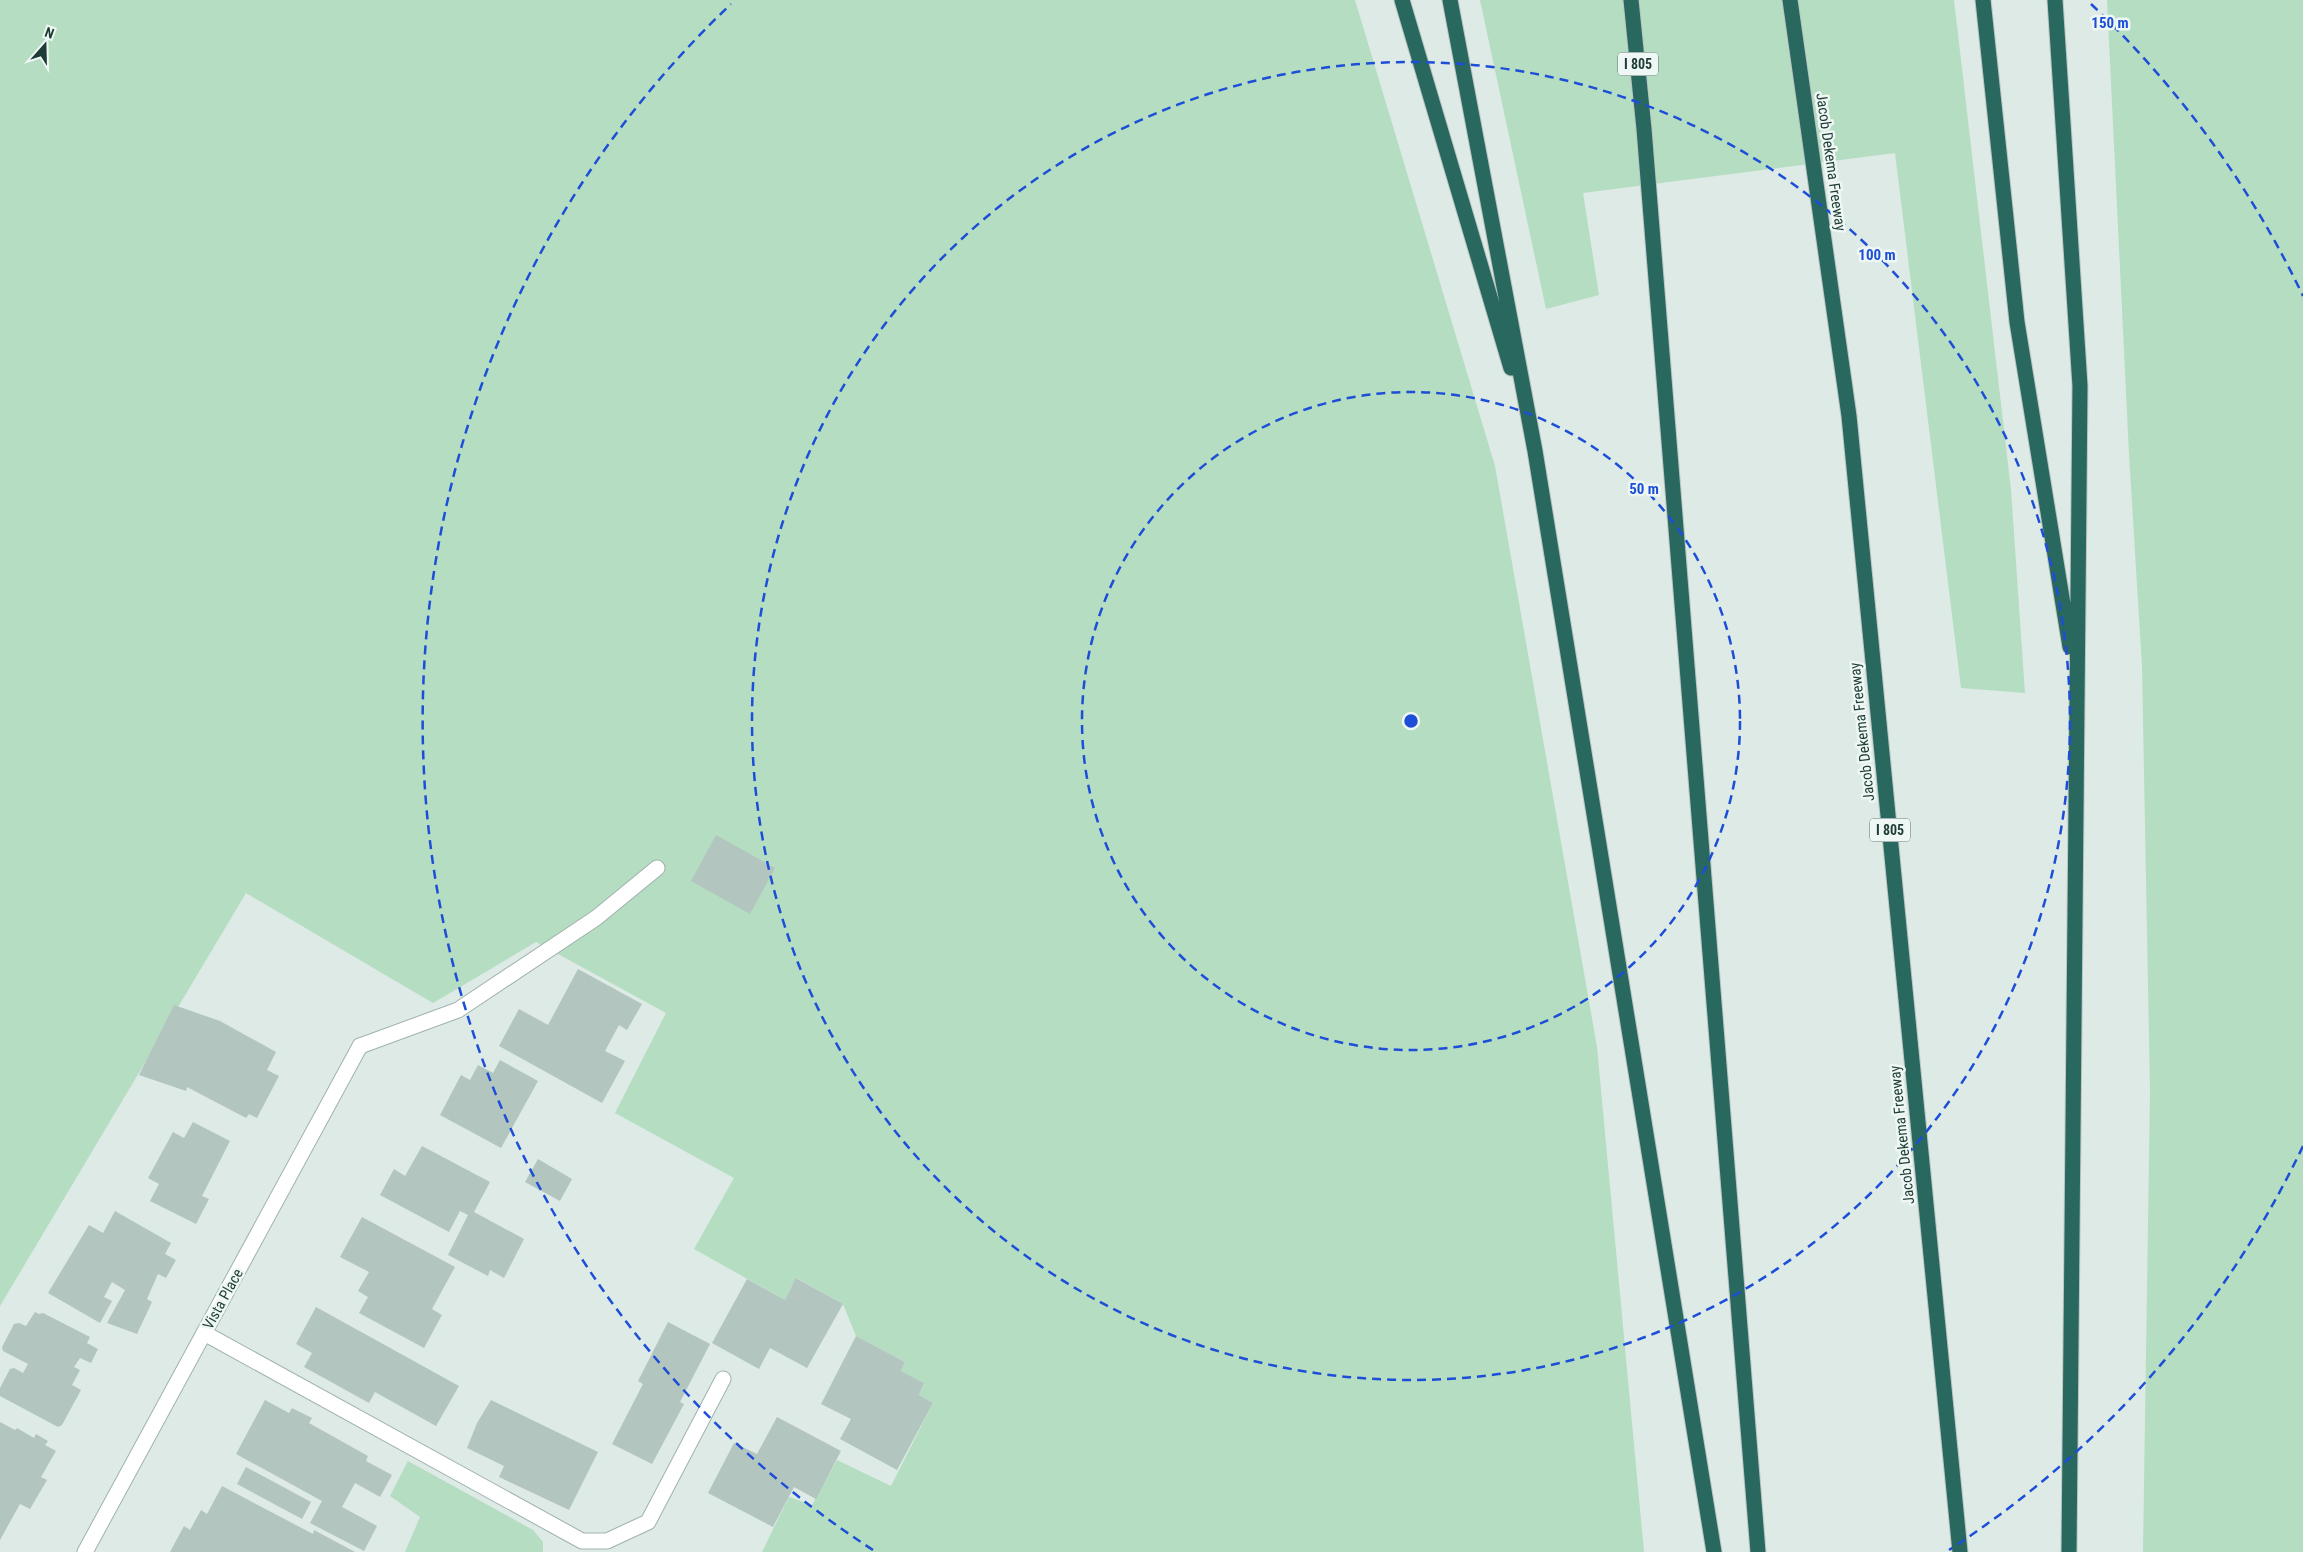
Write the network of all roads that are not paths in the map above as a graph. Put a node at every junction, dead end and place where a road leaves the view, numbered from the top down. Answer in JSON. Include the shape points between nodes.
{"nodes":[{"id":1,"x":1402,"y":0,"type":"edge"},
{"id":2,"x":1450,"y":0,"type":"edge"},
{"id":3,"x":1631,"y":0,"type":"edge"},
{"id":4,"x":1790,"y":0,"type":"edge"},
{"id":5,"x":1983,"y":0,"type":"edge"},
{"id":6,"x":2055,"y":0,"type":"edge"},
{"id":7,"x":1535,"y":451,"type":"junction"},
{"id":8,"x":2077,"y":688,"type":"junction"},
{"id":9,"x":657,"y":868,"type":"dead end"},
{"id":10,"x":204,"y":1332,"type":"junction"},
{"id":11,"x":724,"y":1379,"type":"dead end"},
{"id":12,"x":85,"y":1552,"type":"edge"},
{"id":13,"x":1714,"y":1552,"type":"edge"},
{"id":14,"x":1758,"y":1552,"type":"edge"},
{"id":15,"x":1960,"y":1552,"type":"edge"},
{"id":16,"x":2068,"y":1552,"type":"edge"}],
"edges":[{"from":1,"to":7,"type":"highway"},
{"from":2,"to":7,"type":"highway"},
{"from":3,"to":14,"type":"highway","number":"I 805"},
{"from":4,"to":15,"type":"highway","name":"Jacob Dekema Freeway","number":"I 805","via":[[1849,416]]},
{"from":5,"to":8,"type":"highway","via":[[2017,322]]},
{"from":6,"to":8,"type":"highway","via":[[2080,386]]},
{"from":7,"to":13,"type":"highway"},
{"from":8,"to":16,"type":"highway"},
{"from":9,"to":10,"type":"street","name":"Vista Place","via":[[596,918],[458,1010],[360,1046]]},
{"from":10,"to":11,"type":"street","via":[[582,1541],[607,1541],[648,1522]]},
{"from":10,"to":12,"type":"street","name":"Vista Place"}]}
